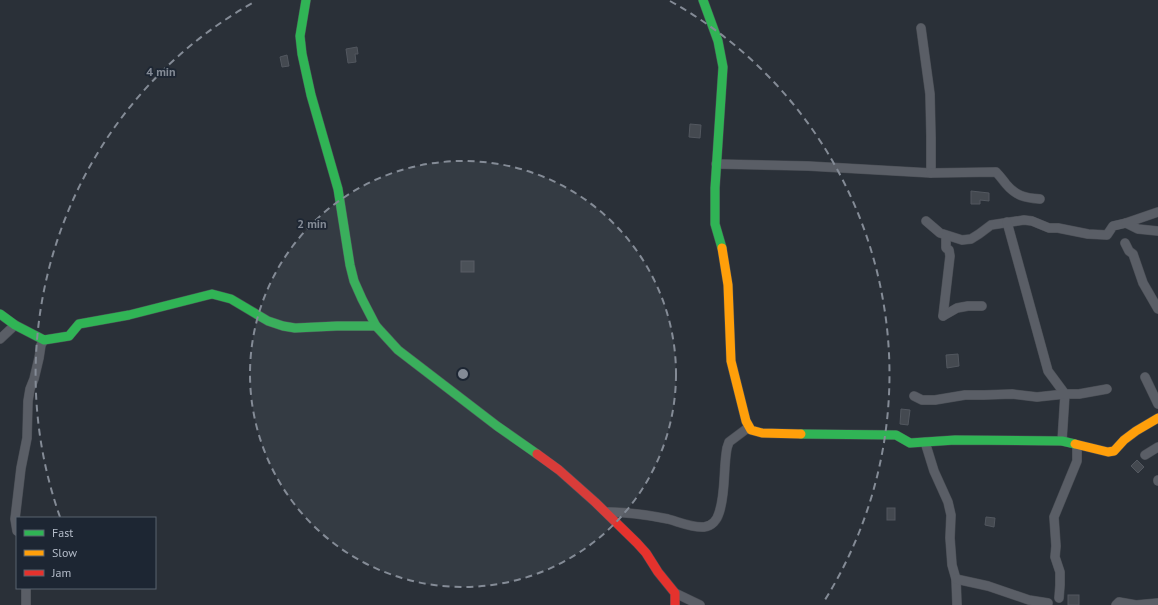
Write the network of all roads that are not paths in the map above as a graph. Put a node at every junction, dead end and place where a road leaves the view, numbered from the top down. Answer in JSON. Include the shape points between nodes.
{"nodes":[{"id":1,"x":306,"y":0,"type":"edge"},
{"id":2,"x":704,"y":0,"type":"edge"},
{"id":3,"x":921,"y":28,"type":"dead end"},
{"id":4,"x":716,"y":164,"type":"junction"},
{"id":5,"x":931,"y":173,"type":"junction"},
{"id":6,"x":1040,"y":199,"type":"dead end"},
{"id":7,"x":1158,"y":212,"type":"edge"},
{"id":8,"x":926,"y":221,"type":"dead end"},
{"id":9,"x":1006,"y":222,"type":"junction"},
{"id":10,"x":1126,"y":223,"type":"junction"},
{"id":11,"x":1158,"y":231,"type":"edge"},
{"id":12,"x":946,"y":236,"type":"junction"},
{"id":13,"x":1125,"y":243,"type":"dead end"},
{"id":14,"x":982,"y":306,"type":"dead end"},
{"id":15,"x":1158,"y":309,"type":"edge"},
{"id":16,"x":0,"y":314,"type":"edge"},
{"id":17,"x":15,"y":325,"type":"junction"},
{"id":18,"x":376,"y":326,"type":"junction"},
{"id":19,"x":0,"y":339,"type":"edge"},
{"id":20,"x":44,"y":340,"type":"junction"},
{"id":21,"x":1145,"y":377,"type":"dead end"},
{"id":22,"x":1107,"y":389,"type":"dead end"},
{"id":23,"x":1065,"y":394,"type":"junction"},
{"id":24,"x":914,"y":396,"type":"dead end"},
{"id":25,"x":1158,"y":404,"type":"edge"},
{"id":26,"x":1158,"y":418,"type":"edge"},
{"id":27,"x":749,"y":427,"type":"junction"},
{"id":28,"x":1062,"y":441,"type":"junction"},
{"id":29,"x":925,"y":442,"type":"junction"},
{"id":30,"x":1077,"y":445,"type":"junction"},
{"id":31,"x":1158,"y":448,"type":"edge"},
{"id":32,"x":1145,"y":455,"type":"dead end"},
{"id":33,"x":607,"y":512,"type":"junction"},
{"id":34,"x":16,"y":526,"type":"edge"},
{"id":35,"x":956,"y":579,"type":"junction"},
{"id":36,"x":26,"y":589,"type":"edge"},
{"id":37,"x":675,"y":593,"type":"junction"},
{"id":38,"x":1059,"y":598,"type":"dead end"},
{"id":39,"x":1048,"y":603,"type":"dead end"},
{"id":40,"x":1158,"y":603,"type":"edge"},
{"id":41,"x":26,"y":605,"type":"edge"},
{"id":42,"x":675,"y":605,"type":"edge"},
{"id":43,"x":697,"y":605,"type":"edge"},
{"id":44,"x":957,"y":605,"type":"edge"},
{"id":45,"x":1116,"y":605,"type":"edge"}],
"edges":[{"from":1,"to":18,"type":"street","via":[[300,36],[305,72],[338,189],[354,282]]},
{"from":2,"to":4,"type":"street","via":[[720,48],[723,67]]},
{"from":3,"to":5,"type":"street","via":[[930,94]]},
{"from":4,"to":5,"type":"street"},
{"from":4,"to":27,"type":"street","via":[[715,224],[728,285],[731,360]]},
{"from":5,"to":6,"type":"street","via":[[996,172],[1016,194]]},
{"from":7,"to":10,"type":"street"},
{"from":8,"to":12,"type":"street"},
{"from":9,"to":10,"type":"street","via":[[1032,221],[1049,228],[1107,235],[1113,226]]},
{"from":9,"to":12,"type":"street","via":[[991,225],[971,239],[962,240]]},
{"from":9,"to":23,"type":"street","via":[[1048,371]]},
{"from":10,"to":11,"type":"street","via":[[1138,229]]},
{"from":12,"to":14,"type":"street","via":[[946,248],[950,256],[943,316],[957,308]]},
{"from":13,"to":15,"type":"street","via":[[1133,254],[1143,283]]},
{"from":16,"to":17,"type":"street"},
{"from":17,"to":19,"type":"street"},
{"from":17,"to":20,"type":"street"},
{"from":18,"to":20,"type":"street","via":[[279,326],[232,299],[212,294],[79,324],[69,336]]},
{"from":18,"to":33,"type":"street","via":[[398,350],[559,470]]},
{"from":20,"to":34,"type":"street","via":[[28,401],[27,438],[21,468]]},
{"from":21,"to":25,"type":"street"},
{"from":22,"to":23,"type":"street"},
{"from":23,"to":24,"type":"street","via":[[1037,397],[984,394],[935,400],[922,400]]},
{"from":23,"to":28,"type":"street"},
{"from":26,"to":30,"type":"street","via":[[1136,431],[1114,451]]},
{"from":27,"to":29,"type":"street","via":[[755,432],[762,433],[896,435],[910,443]]},
{"from":27,"to":33,"type":"street","via":[[729,442],[721,503],[716,520],[710,525],[697,527],[666,519],[624,512]]},
{"from":28,"to":29,"type":"street"},
{"from":28,"to":30,"type":"street"},
{"from":29,"to":35,"type":"street","via":[[951,515],[951,553]]},
{"from":30,"to":38,"type":"street","via":[[1077,462],[1054,517],[1055,557],[1060,572]]},
{"from":31,"to":32,"type":"street"},
{"from":33,"to":37,"type":"street","via":[[646,553]]},
{"from":35,"to":39,"type":"street"},
{"from":35,"to":44,"type":"street"},
{"from":36,"to":41,"type":"street"},
{"from":37,"to":42,"type":"street"},
{"from":37,"to":43,"type":"street"},
{"from":40,"to":45,"type":"street","via":[[1136,605],[1119,602]]}]}
